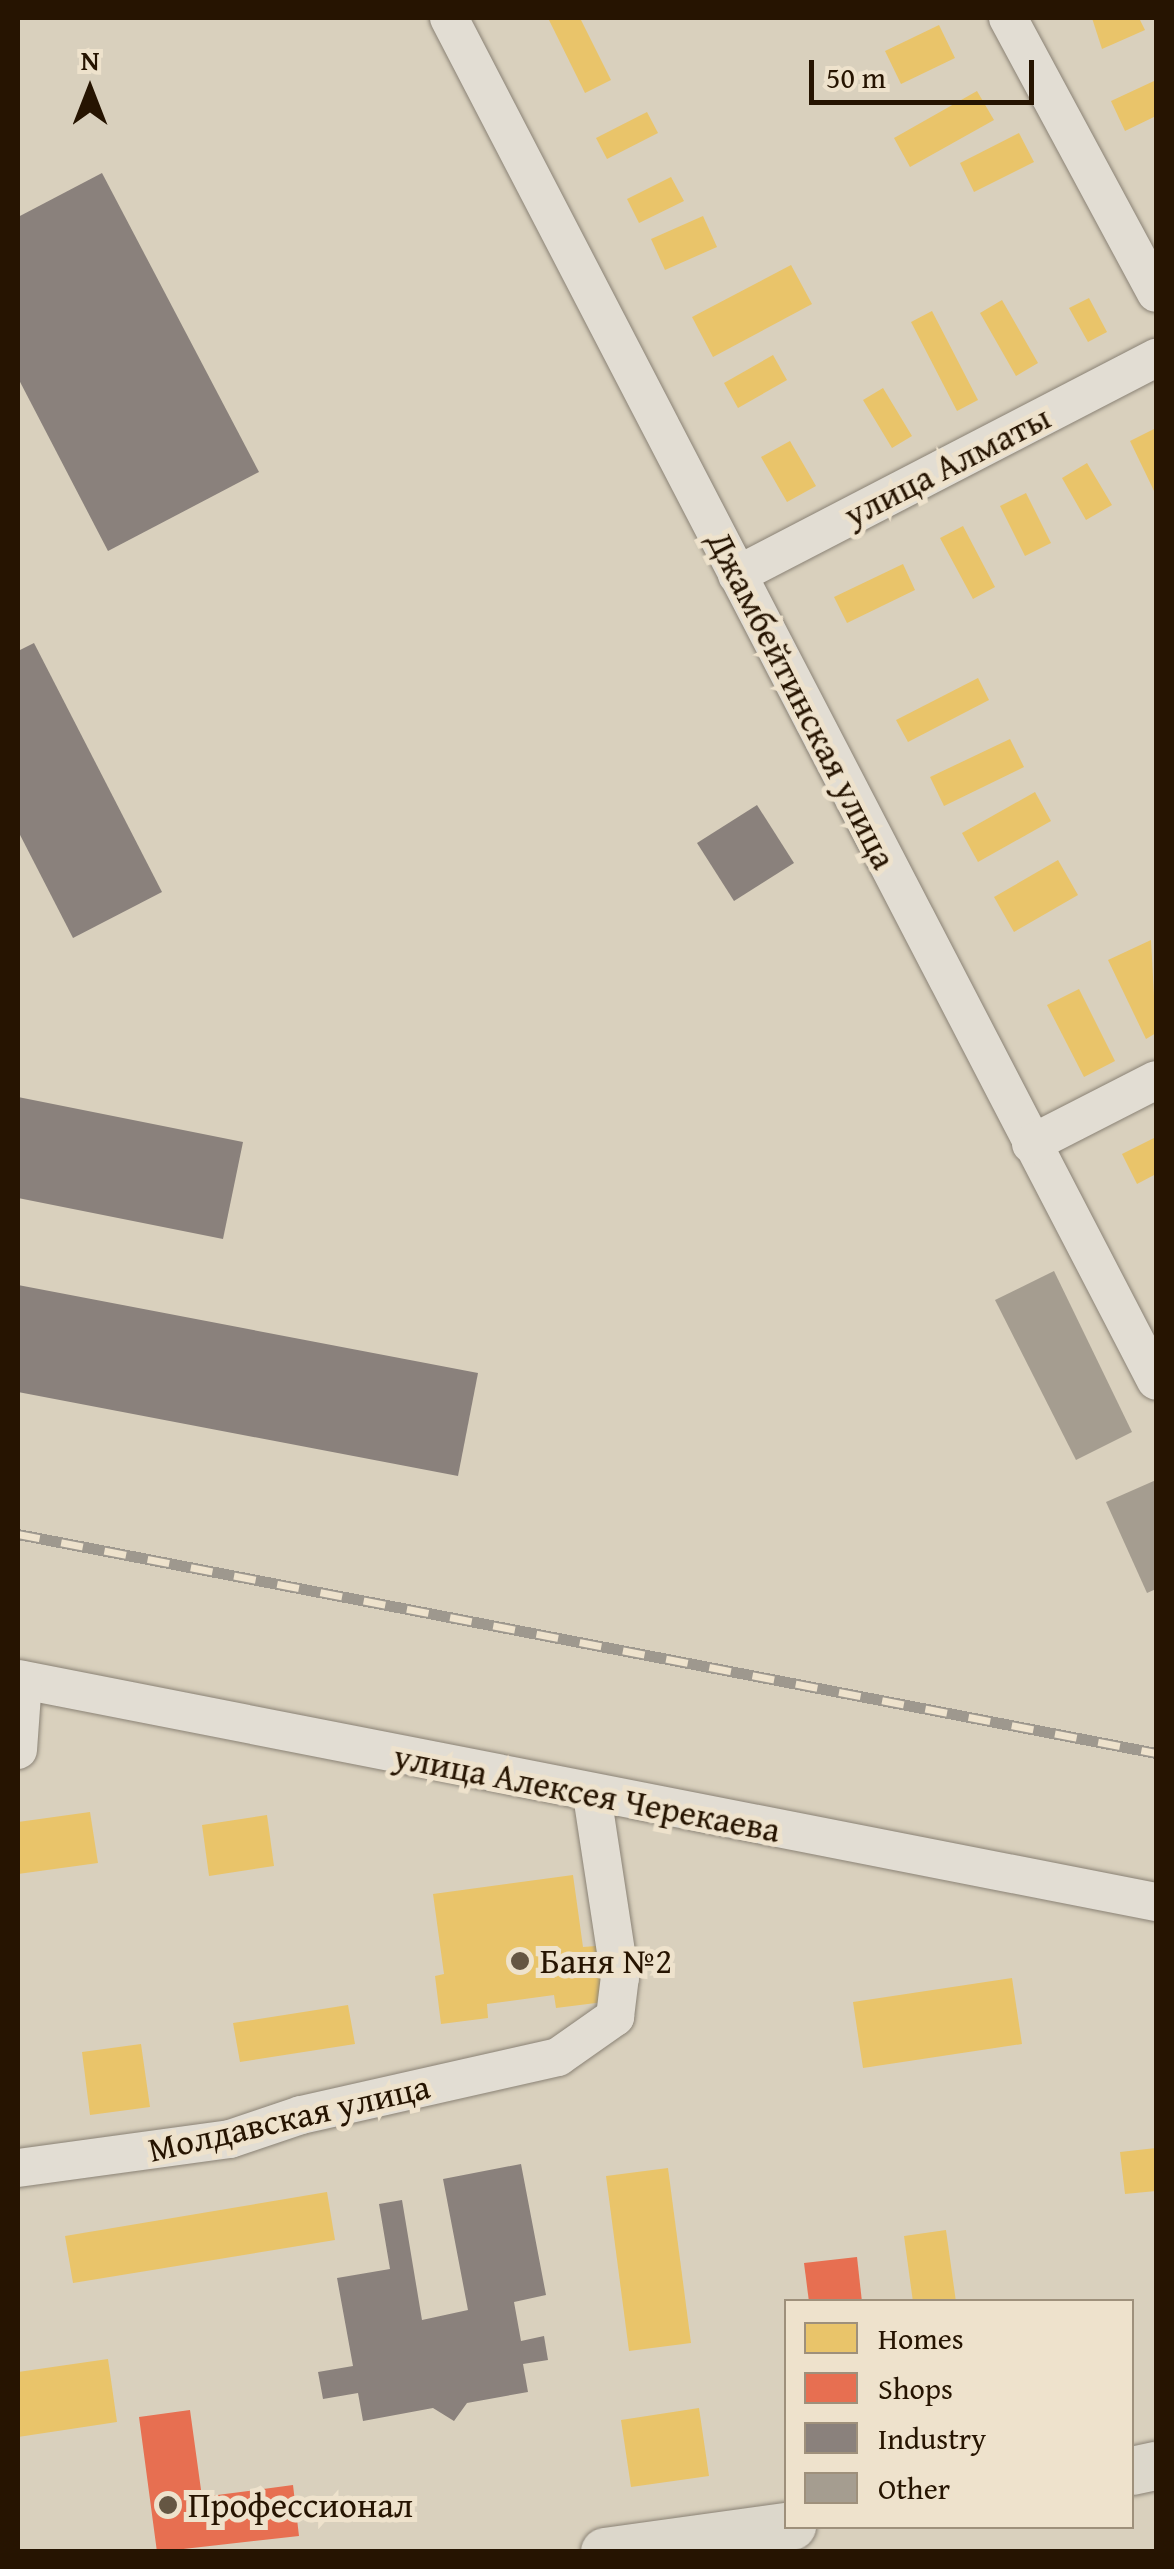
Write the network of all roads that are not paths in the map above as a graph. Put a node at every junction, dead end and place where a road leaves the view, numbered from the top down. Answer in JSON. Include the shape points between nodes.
{"nodes":[{"id":1,"x":449,"y":18,"type":"edge"},
{"id":2,"x":1008,"y":18,"type":"edge"},
{"id":3,"x":1156,"y":293,"type":"edge"},
{"id":4,"x":1156,"y":358,"type":"edge"},
{"id":5,"x":737,"y":575,"type":"junction"},
{"id":6,"x":1156,"y":1080,"type":"edge"},
{"id":7,"x":1032,"y":1144,"type":"junction"},
{"id":8,"x":1156,"y":1381,"type":"edge"},
{"id":9,"x":20,"y":1679,"type":"edge"},
{"id":10,"x":18,"y":1750,"type":"edge"},
{"id":11,"x":592,"y":1796,"type":"junction"},
{"id":12,"x":1156,"y":1902,"type":"edge"},
{"id":13,"x":18,"y":2168,"type":"edge"},
{"id":14,"x":784,"y":2527,"type":"edge"},
{"id":15,"x":606,"y":2552,"type":"edge"}],
"edges":[{"from":1,"to":5,"type":"street","name":"Джамбейтинская улица"},
{"from":2,"to":3,"type":"street"},
{"from":4,"to":5,"type":"street","name":"улица Алматы"},
{"from":5,"to":7,"type":"street","name":"Джамбейтинская улица"},
{"from":6,"to":7,"type":"street"},
{"from":7,"to":8,"type":"street","name":"Джамбейтинская улица"},
{"from":9,"to":10,"type":"street"},
{"from":9,"to":11,"type":"street","name":"улица Алексея Черекаева"},
{"from":11,"to":12,"type":"street","name":"улица Алексея Черекаева"},
{"from":11,"to":13,"type":"street","name":"Молдавская улица","via":[[620,1978],[615,2017],[558,2057],[301,2115],[230,2139]]},
{"from":14,"to":15,"type":"main road"}]}
